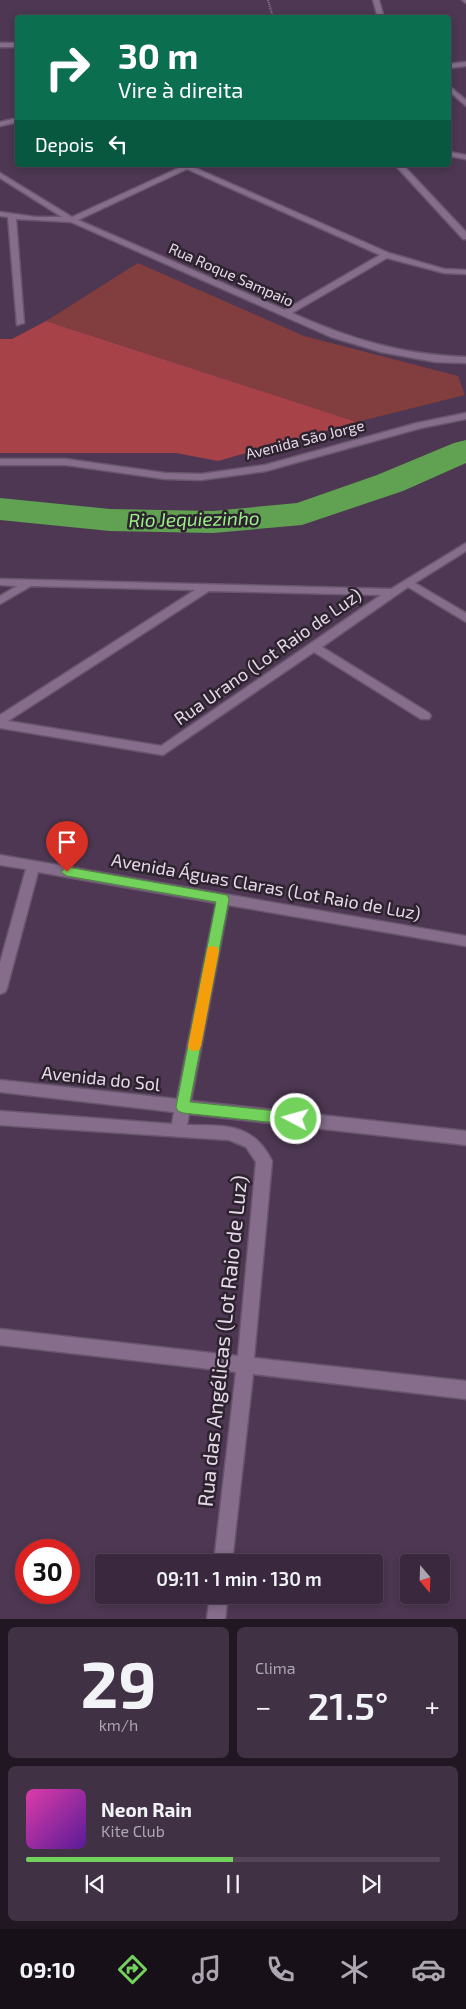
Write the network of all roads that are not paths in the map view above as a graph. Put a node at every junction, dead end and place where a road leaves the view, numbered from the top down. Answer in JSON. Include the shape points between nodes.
{"nodes":[{"id":1,"x":376,"y":0,"type":"edge"},
{"id":2,"x":381,"y":15,"type":"edge"},
{"id":3,"x":15,"y":44,"type":"edge"},
{"id":4,"x":0,"y":45,"type":"edge"},
{"id":5,"x":466,"y":64,"type":"edge"},
{"id":6,"x":451,"y":66,"type":"edge"},
{"id":7,"x":452,"y":94,"type":"edge"},
{"id":8,"x":466,"y":104,"type":"edge"},
{"id":9,"x":15,"y":121,"type":"edge"},
{"id":10,"x":0,"y":124,"type":"edge"},
{"id":11,"x":451,"y":154,"type":"edge"},
{"id":12,"x":466,"y":157,"type":"edge"},
{"id":13,"x":184,"y":167,"type":"edge"},
{"id":14,"x":188,"y":167,"type":"edge"},
{"id":15,"x":401,"y":167,"type":"edge"},
{"id":16,"x":0,"y":175,"type":"edge"},
{"id":17,"x":0,"y":214,"type":"edge"},
{"id":18,"x":12,"y":216,"type":"junction"},
{"id":19,"x":72,"y":220,"type":"junction"},
{"id":20,"x":466,"y":237,"type":"edge"},
{"id":21,"x":386,"y":255,"type":"junction"},
{"id":22,"x":466,"y":272,"type":"edge"},
{"id":23,"x":285,"y":314,"type":"junction"},
{"id":24,"x":20,"y":323,"type":"dead end"},
{"id":25,"x":466,"y":360,"type":"edge"},
{"id":26,"x":466,"y":416,"type":"edge"},
{"id":27,"x":0,"y":462,"type":"edge"},
{"id":28,"x":466,"y":546,"type":"edge"},
{"id":29,"x":0,"y":582,"type":"edge"},
{"id":30,"x":408,"y":583,"type":"junction"},
{"id":31,"x":27,"y":584,"type":"junction"},
{"id":32,"x":207,"y":588,"type":"junction"},
{"id":33,"x":393,"y":592,"type":"junction"},
{"id":34,"x":0,"y":600,"type":"edge"},
{"id":35,"x":466,"y":618,"type":"edge"},
{"id":36,"x":314,"y":647,"type":"junction"},
{"id":37,"x":425,"y":716,"type":"dead end"},
{"id":38,"x":0,"y":722,"type":"edge"},
{"id":39,"x":0,"y":860,"type":"edge"},
{"id":40,"x":33,"y":866,"type":"junction"},
{"id":41,"x":223,"y":899,"type":"junction"},
{"id":42,"x":466,"y":941,"type":"edge"},
{"id":43,"x":0,"y":988,"type":"edge"},
{"id":44,"x":0,"y":1086,"type":"edge"},
{"id":45,"x":183,"y":1107,"type":"junction"},
{"id":46,"x":0,"y":1118,"type":"edge"},
{"id":47,"x":178,"y":1131,"type":"junction"},
{"id":48,"x":466,"y":1138,"type":"edge"},
{"id":49,"x":0,"y":1337,"type":"edge"},
{"id":50,"x":245,"y":1366,"type":"junction"},
{"id":51,"x":466,"y":1390,"type":"edge"},
{"id":52,"x":223,"y":1554,"type":"edge"},
{"id":53,"x":218,"y":1604,"type":"edge"},
{"id":54,"x":216,"y":1619,"type":"edge"}],
"edges":[{"from":1,"to":2,"type":"street"},
{"from":3,"to":4,"type":"street"},
{"from":5,"to":6,"type":"street"},
{"from":7,"to":8,"type":"street"},
{"from":9,"to":10,"type":"street"},
{"from":11,"to":12,"type":"street"},
{"from":13,"to":19,"type":"street"},
{"from":14,"to":21,"type":"street"},
{"from":15,"to":20,"type":"street"},
{"from":16,"to":19,"type":"street","name":"Rua Roque Sampaio"},
{"from":17,"to":18,"type":"street"},
{"from":18,"to":19,"type":"street"},
{"from":18,"to":24,"type":"street"},
{"from":19,"to":23,"type":"street","name":"Rua Roque Sampaio"},
{"from":21,"to":22,"type":"street","via":[[444,271]]},
{"from":21,"to":23,"type":"street"},
{"from":23,"to":25,"type":"street","name":"Rua Roque Sampaio","via":[[381,350],[435,359]]},
{"from":26,"to":27,"type":"street","name":"Avenida São Jorge","via":[[420,425],[266,468],[201,477],[166,476],[66,462]]},
{"from":28,"to":30,"type":"street","name":"Rua Urano (Lot Raio de Luz)"},
{"from":29,"to":31,"type":"street"},
{"from":30,"to":33,"type":"street","name":"Rua Urano (Lot Raio de Luz)"},
{"from":30,"to":35,"type":"street"},
{"from":31,"to":32,"type":"street"},
{"from":31,"to":34,"type":"street"},
{"from":32,"to":33,"type":"street"},
{"from":32,"to":38,"type":"street"},
{"from":33,"to":36,"type":"street","name":"Rua Urano (Lot Raio de Luz)"},
{"from":36,"to":37,"type":"street"},
{"from":36,"to":38,"type":"street","name":"Rua Urano (Lot Raio de Luz)","via":[[163,751]]},
{"from":39,"to":40,"type":"street","name":"Avenida Águas Claras (Lot Raio de Luz)"},
{"from":40,"to":41,"type":"street","name":"Avenida Águas Claras (Lot Raio de Luz)"},
{"from":40,"to":43,"type":"street"},
{"from":41,"to":42,"type":"street","name":"Avenida Águas Claras (Lot Raio de Luz)"},
{"from":41,"to":45,"type":"street"},
{"from":44,"to":45,"type":"street","name":"Avenida do Sol"},
{"from":45,"to":47,"type":"street"},
{"from":45,"to":48,"type":"street","name":"Avenida do Sol"},
{"from":46,"to":47,"type":"street"},
{"from":47,"to":50,"type":"street","name":"Rua das Angélicas (Lot Raio de Luz)","via":[[230,1132],[250,1142],[264,1161]]},
{"from":49,"to":50,"type":"street"},
{"from":50,"to":51,"type":"street"},
{"from":50,"to":52,"type":"street","name":"Rua das Angélicas (Lot Raio de Luz)"},
{"from":53,"to":54,"type":"street"}]}
